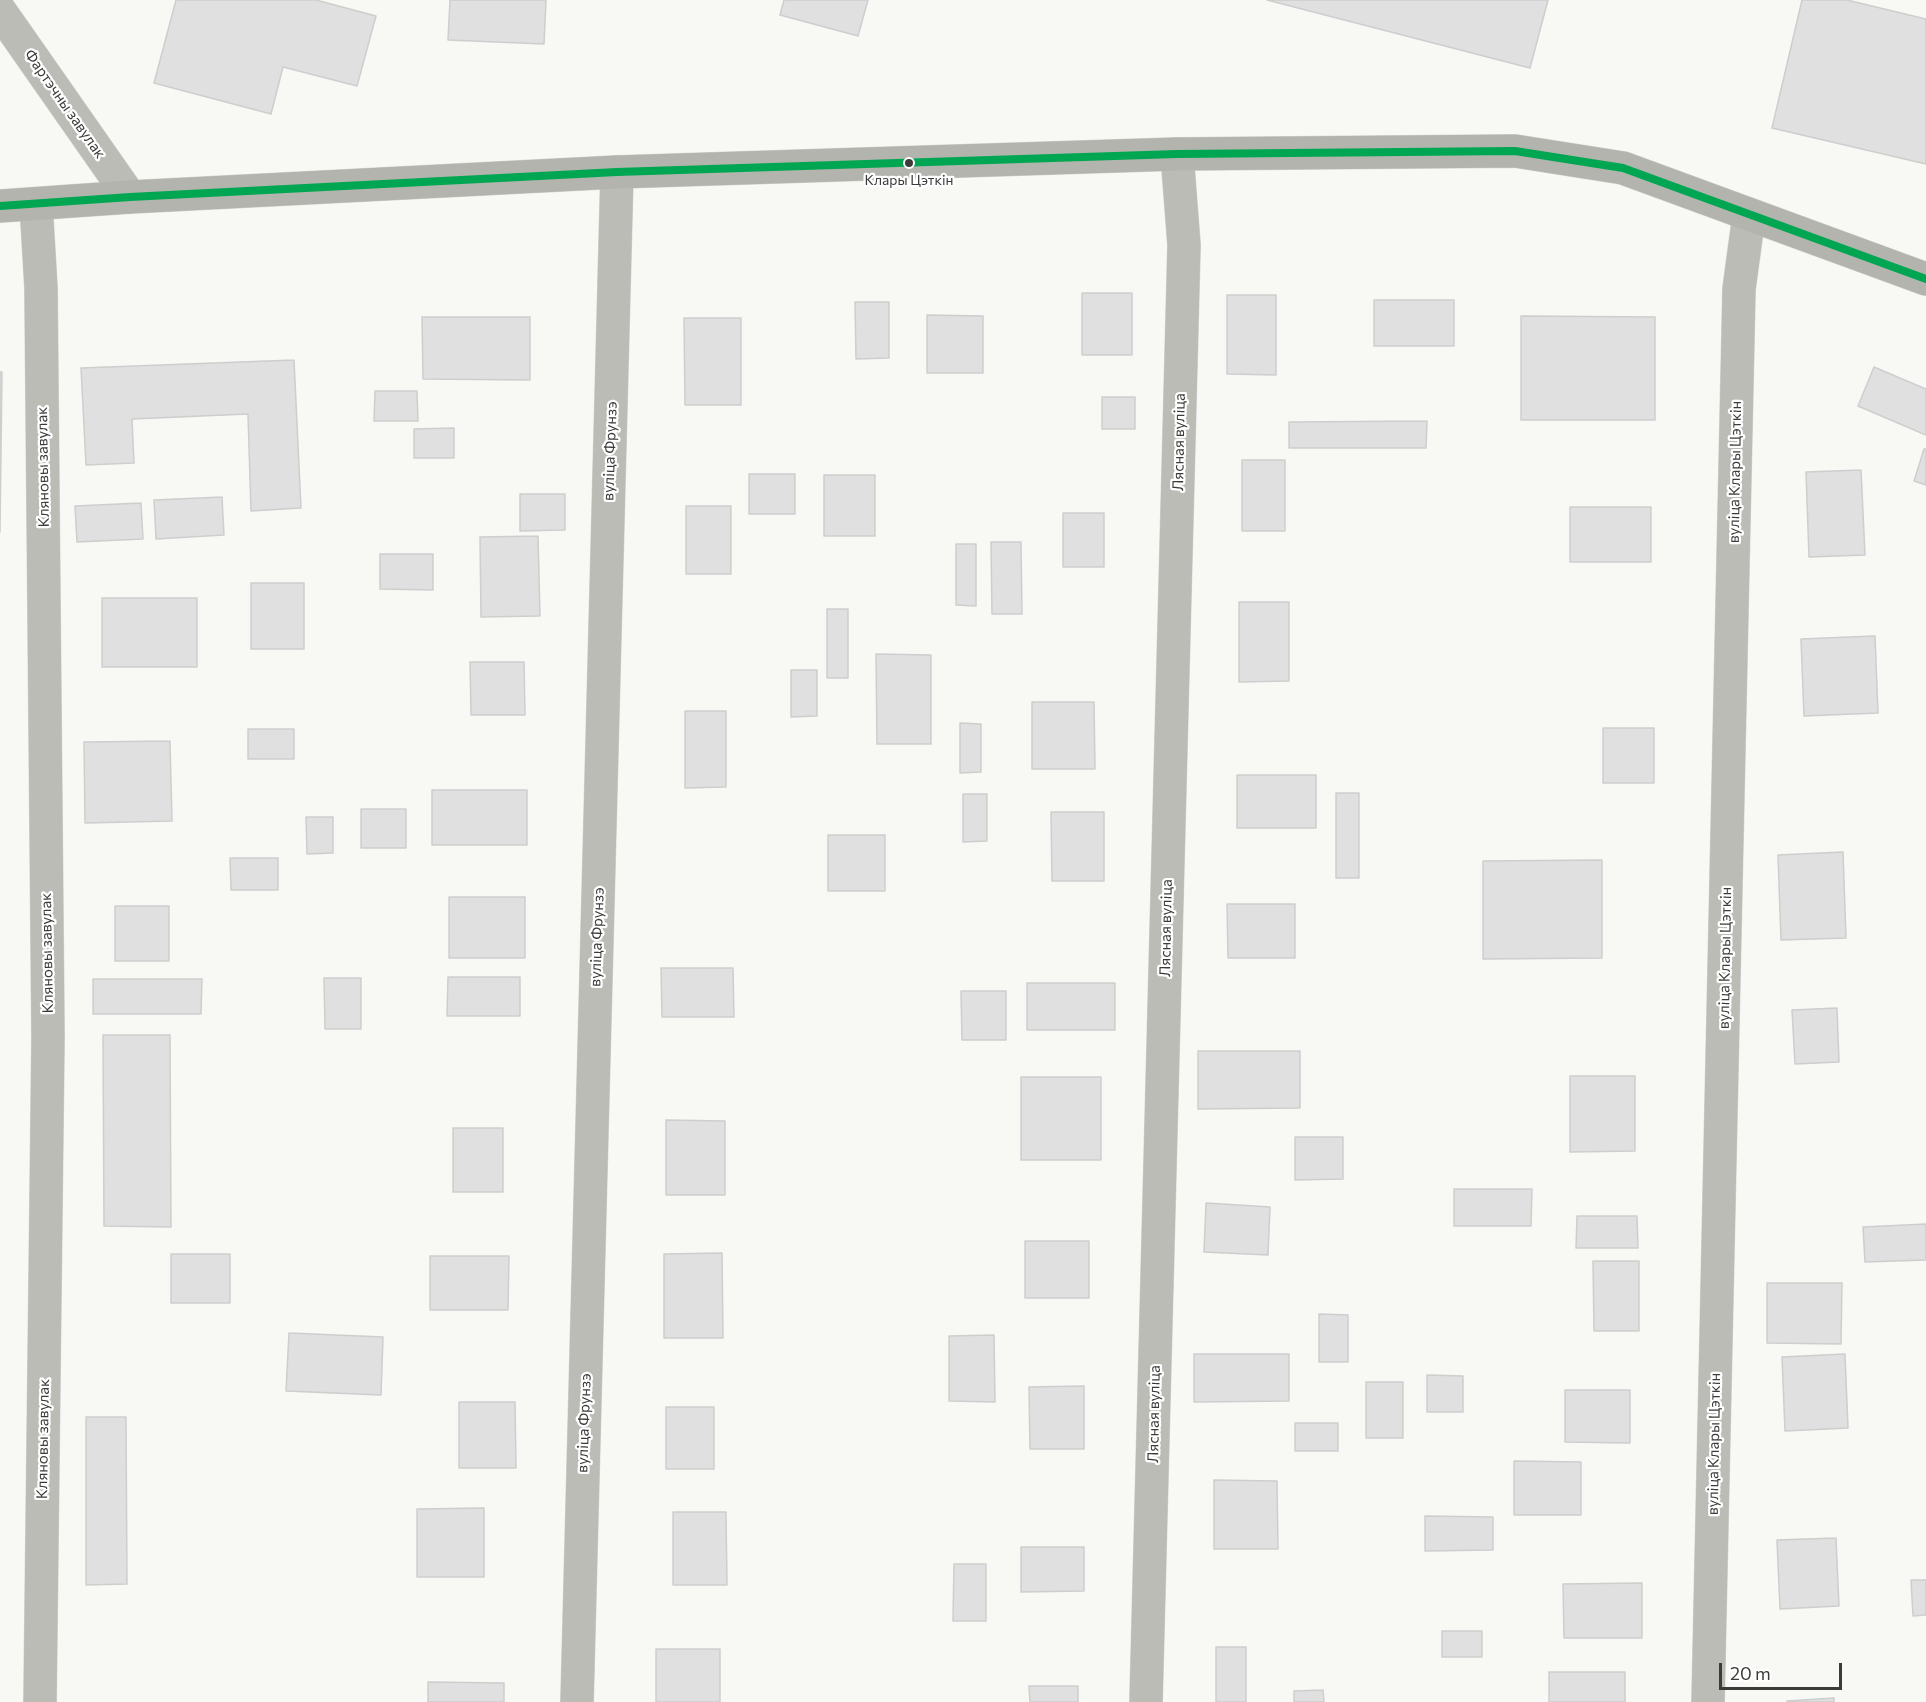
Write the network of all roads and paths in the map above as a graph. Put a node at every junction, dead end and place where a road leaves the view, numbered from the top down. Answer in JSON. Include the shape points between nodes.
{"nodes":[{"id":1,"x":0,"y":11,"type":"edge"},
{"id":2,"x":1176,"y":154,"type":"junction"},
{"id":3,"x":617,"y":172,"type":"junction"},
{"id":4,"x":130,"y":197,"type":"junction"},
{"id":5,"x":36,"y":204,"type":"junction"},
{"id":6,"x":0,"y":206,"type":"edge"},
{"id":7,"x":1749,"y":215,"type":"junction"},
{"id":8,"x":1926,"y":279,"type":"edge"},
{"id":9,"x":40,"y":1702,"type":"edge"},
{"id":10,"x":577,"y":1702,"type":"edge"},
{"id":11,"x":1146,"y":1702,"type":"edge"},
{"id":12,"x":1708,"y":1702,"type":"edge"}],
"edges":[{"from":1,"to":4,"type":"street","name":"Фартэчны завулак"},
{"from":2,"to":3,"type":"main road"},
{"from":2,"to":7,"type":"main road","via":[[1515,152],[1623,168]]},
{"from":2,"to":11,"type":"street","name":"Лясная вуліца","via":[[1184,245]]},
{"from":3,"to":4,"type":"main road"},
{"from":3,"to":10,"type":"street","name":"вуліца Фрунзэ"},
{"from":4,"to":5,"type":"main road"},
{"from":5,"to":6,"type":"main road"},
{"from":5,"to":9,"type":"street","name":"Кляновы завулак","via":[[41,288],[48,1037]]},
{"from":7,"to":8,"type":"main road"},
{"from":7,"to":12,"type":"street","name":"вуліца Клары Цэткін","via":[[1739,289]]}]}
